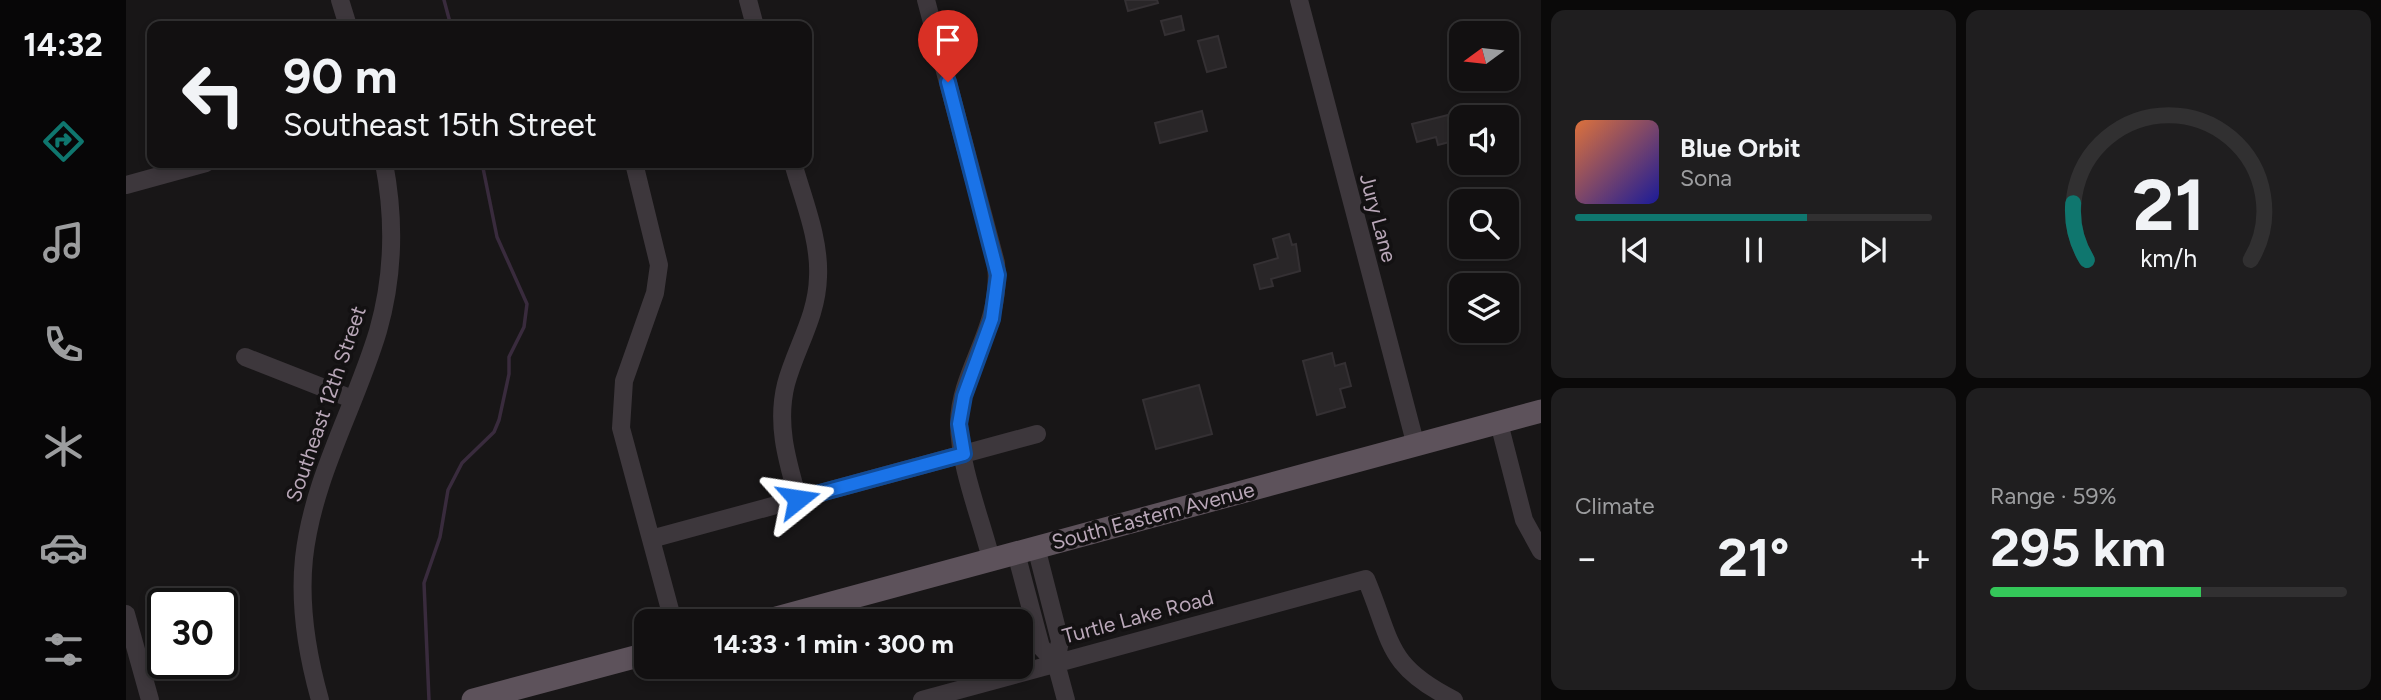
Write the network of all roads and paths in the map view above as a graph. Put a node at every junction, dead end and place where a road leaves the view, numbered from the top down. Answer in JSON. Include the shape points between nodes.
{"nodes":[{"id":1,"x":341,"y":0,"type":"edge"},
{"id":2,"x":748,"y":0,"type":"edge"},
{"id":3,"x":926,"y":0,"type":"edge"},
{"id":4,"x":1298,"y":0,"type":"edge"},
{"id":5,"x":347,"y":21,"type":"edge"},
{"id":6,"x":754,"y":21,"type":"edge"},
{"id":7,"x":188,"y":168,"type":"edge"},
{"id":8,"x":385,"y":168,"type":"edge"},
{"id":9,"x":635,"y":168,"type":"edge"},
{"id":10,"x":794,"y":168,"type":"edge"},
{"id":11,"x":126,"y":185,"type":"edge"},
{"id":12,"x":245,"y":357,"type":"dead end"},
{"id":13,"x":352,"y":399,"type":"junction"},
{"id":14,"x":1541,"y":411,"type":"edge"},
{"id":15,"x":1499,"y":422,"type":"junction"},
{"id":16,"x":1037,"y":434,"type":"dead end"},
{"id":17,"x":1416,"y":446,"type":"junction"},
{"id":18,"x":964,"y":454,"type":"junction"},
{"id":19,"x":798,"y":499,"type":"junction"},
{"id":20,"x":650,"y":539,"type":"junction"},
{"id":21,"x":1026,"y":550,"type":"junction"},
{"id":22,"x":1541,"y":551,"type":"edge"},
{"id":23,"x":991,"y":559,"type":"junction"},
{"id":24,"x":670,"y":609,"type":"edge"},
{"id":25,"x":809,"y":609,"type":"edge"},
{"id":26,"x":126,"y":614,"type":"edge"},
{"id":27,"x":634,"y":657,"type":"edge"},
{"id":28,"x":1056,"y":663,"type":"junction"},
{"id":29,"x":149,"y":700,"type":"edge"},
{"id":30,"x":320,"y":700,"type":"edge"},
{"id":31,"x":473,"y":700,"type":"edge"},
{"id":32,"x":922,"y":700,"type":"edge"},
{"id":33,"x":1066,"y":700,"type":"edge"},
{"id":34,"x":1454,"y":700,"type":"edge"}],
"edges":[{"from":1,"to":5,"type":"street"},
{"from":2,"to":6,"type":"street"},
{"from":3,"to":18,"type":"street","via":[[998,275],[992,319],[964,396],[959,424]]},
{"from":4,"to":17,"type":"street","name":"Jury Lane"},
{"from":7,"to":11,"type":"street"},
{"from":8,"to":13,"type":"street","name":"Southeast 12th Street","via":[[392,214],[388,284],[377,332]]},
{"from":9,"to":20,"type":"street","via":[[659,265],[655,293],[624,381],[621,428]]},
{"from":10,"to":19,"type":"street","via":[[814,236],[818,276],[814,311],[786,382],[783,402],[782,435]]},
{"from":12,"to":13,"type":"street"},
{"from":13,"to":30,"type":"street","name":"Southeast 12th Street","via":[[315,499],[304,559],[303,617]]},
{"from":14,"to":15,"type":"main road","name":"South Eastern Avenue"},
{"from":15,"to":17,"type":"main road","name":"South Eastern Avenue"},
{"from":15,"to":22,"type":"street","via":[[1524,520]]},
{"from":16,"to":18,"type":"street"},
{"from":17,"to":21,"type":"main road","name":"South Eastern Avenue"},
{"from":18,"to":19,"type":"street"},
{"from":18,"to":23,"type":"street"},
{"from":19,"to":20,"type":"street"},
{"from":20,"to":24,"type":"street"},
{"from":21,"to":23,"type":"main road","name":"South Eastern Avenue"},
{"from":21,"to":28,"type":"street","via":[[1041,647]]},
{"from":23,"to":25,"type":"main road","name":"South Eastern Avenue"},
{"from":26,"to":29,"type":"street"},
{"from":27,"to":31,"type":"main road"},
{"from":28,"to":32,"type":"street","name":"Turtle Lake Road"},
{"from":28,"to":33,"type":"street"},
{"from":28,"to":34,"type":"street","name":"Turtle Lake Road","via":[[1366,579],[1393,654],[1414,678]]}]}
